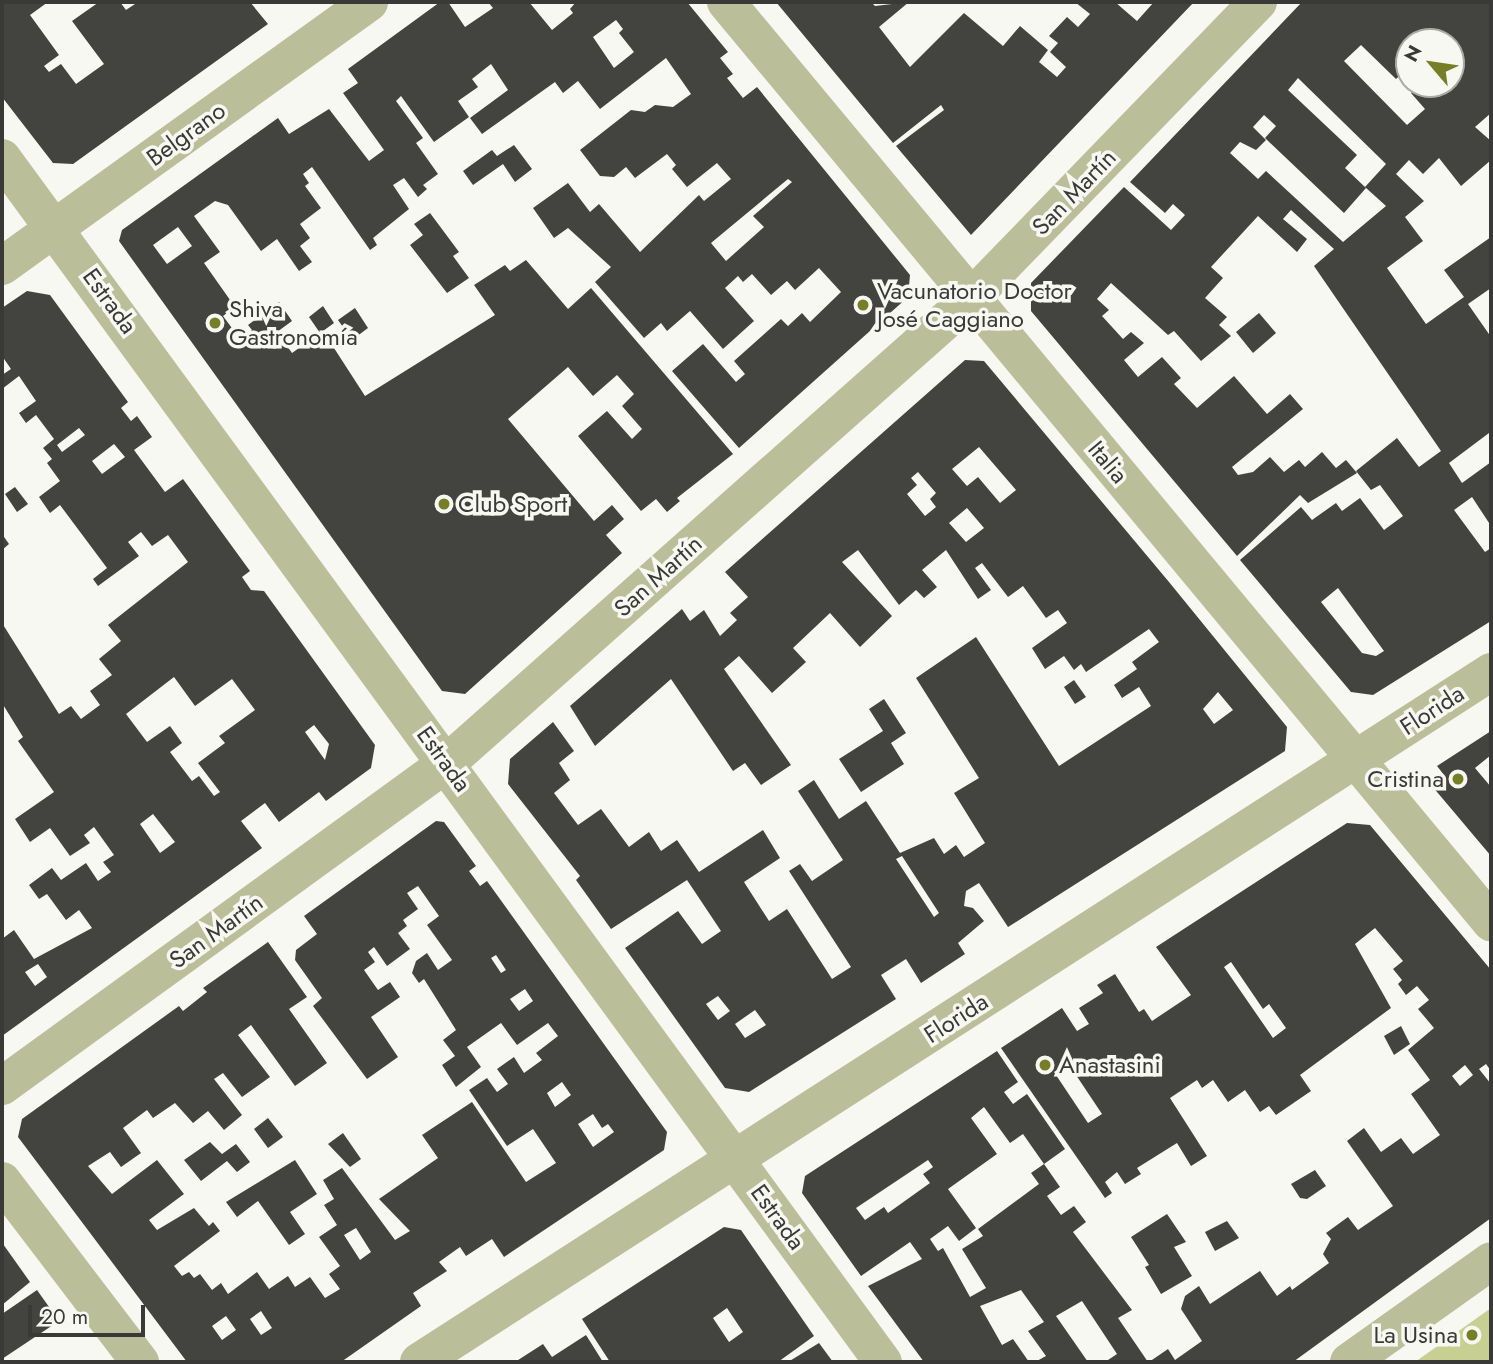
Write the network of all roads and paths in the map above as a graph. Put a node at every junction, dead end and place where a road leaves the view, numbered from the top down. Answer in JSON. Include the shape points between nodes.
{"nodes":[{"id":1,"x":369,"y":2,"type":"edge"},
{"id":2,"x":726,"y":2,"type":"edge"},
{"id":3,"x":1258,"y":2,"type":"edge"},
{"id":4,"x":2,"y":158,"type":"edge"},
{"id":5,"x":56,"y":228,"type":"junction"},
{"id":6,"x":2,"y":266,"type":"edge"},
{"id":7,"x":970,"y":299,"type":"junction"},
{"id":8,"x":1491,"y":672,"type":"edge"},
{"id":9,"x":1356,"y":758,"type":"junction"},
{"id":10,"x":447,"y":763,"type":"junction"},
{"id":11,"x":1491,"y":922,"type":"edge"},
{"id":12,"x":2,"y":1086,"type":"edge"},
{"id":13,"x":737,"y":1161,"type":"junction"},
{"id":14,"x":2,"y":1181,"type":"edge"},
{"id":15,"x":1491,"y":1261,"type":"edge"},
{"id":16,"x":140,"y":1362,"type":"edge"},
{"id":17,"x":419,"y":1362,"type":"edge"},
{"id":18,"x":883,"y":1362,"type":"edge"},
{"id":19,"x":1349,"y":1362,"type":"edge"}],
"edges":[{"from":1,"to":5,"type":"street","name":"Belgrano"},
{"from":2,"to":7,"type":"street","name":"Italia"},
{"from":3,"to":7,"type":"street","name":"San Martín"},
{"from":4,"to":5,"type":"street","name":"Estrada"},
{"from":5,"to":6,"type":"street","name":"Belgrano"},
{"from":5,"to":10,"type":"street","name":"Estrada"},
{"from":7,"to":9,"type":"street","name":"Italia"},
{"from":7,"to":10,"type":"street","name":"San Martín"},
{"from":8,"to":9,"type":"street","name":"Florida"},
{"from":9,"to":11,"type":"street","name":"Italia"},
{"from":9,"to":13,"type":"street","name":"Florida"},
{"from":10,"to":12,"type":"street","name":"San Martín"},
{"from":10,"to":13,"type":"street","name":"Estrada"},
{"from":13,"to":17,"type":"street","name":"Florida"},
{"from":13,"to":18,"type":"street","name":"Estrada"},
{"from":14,"to":16,"type":"street"},
{"from":15,"to":19,"type":"street"}]}
